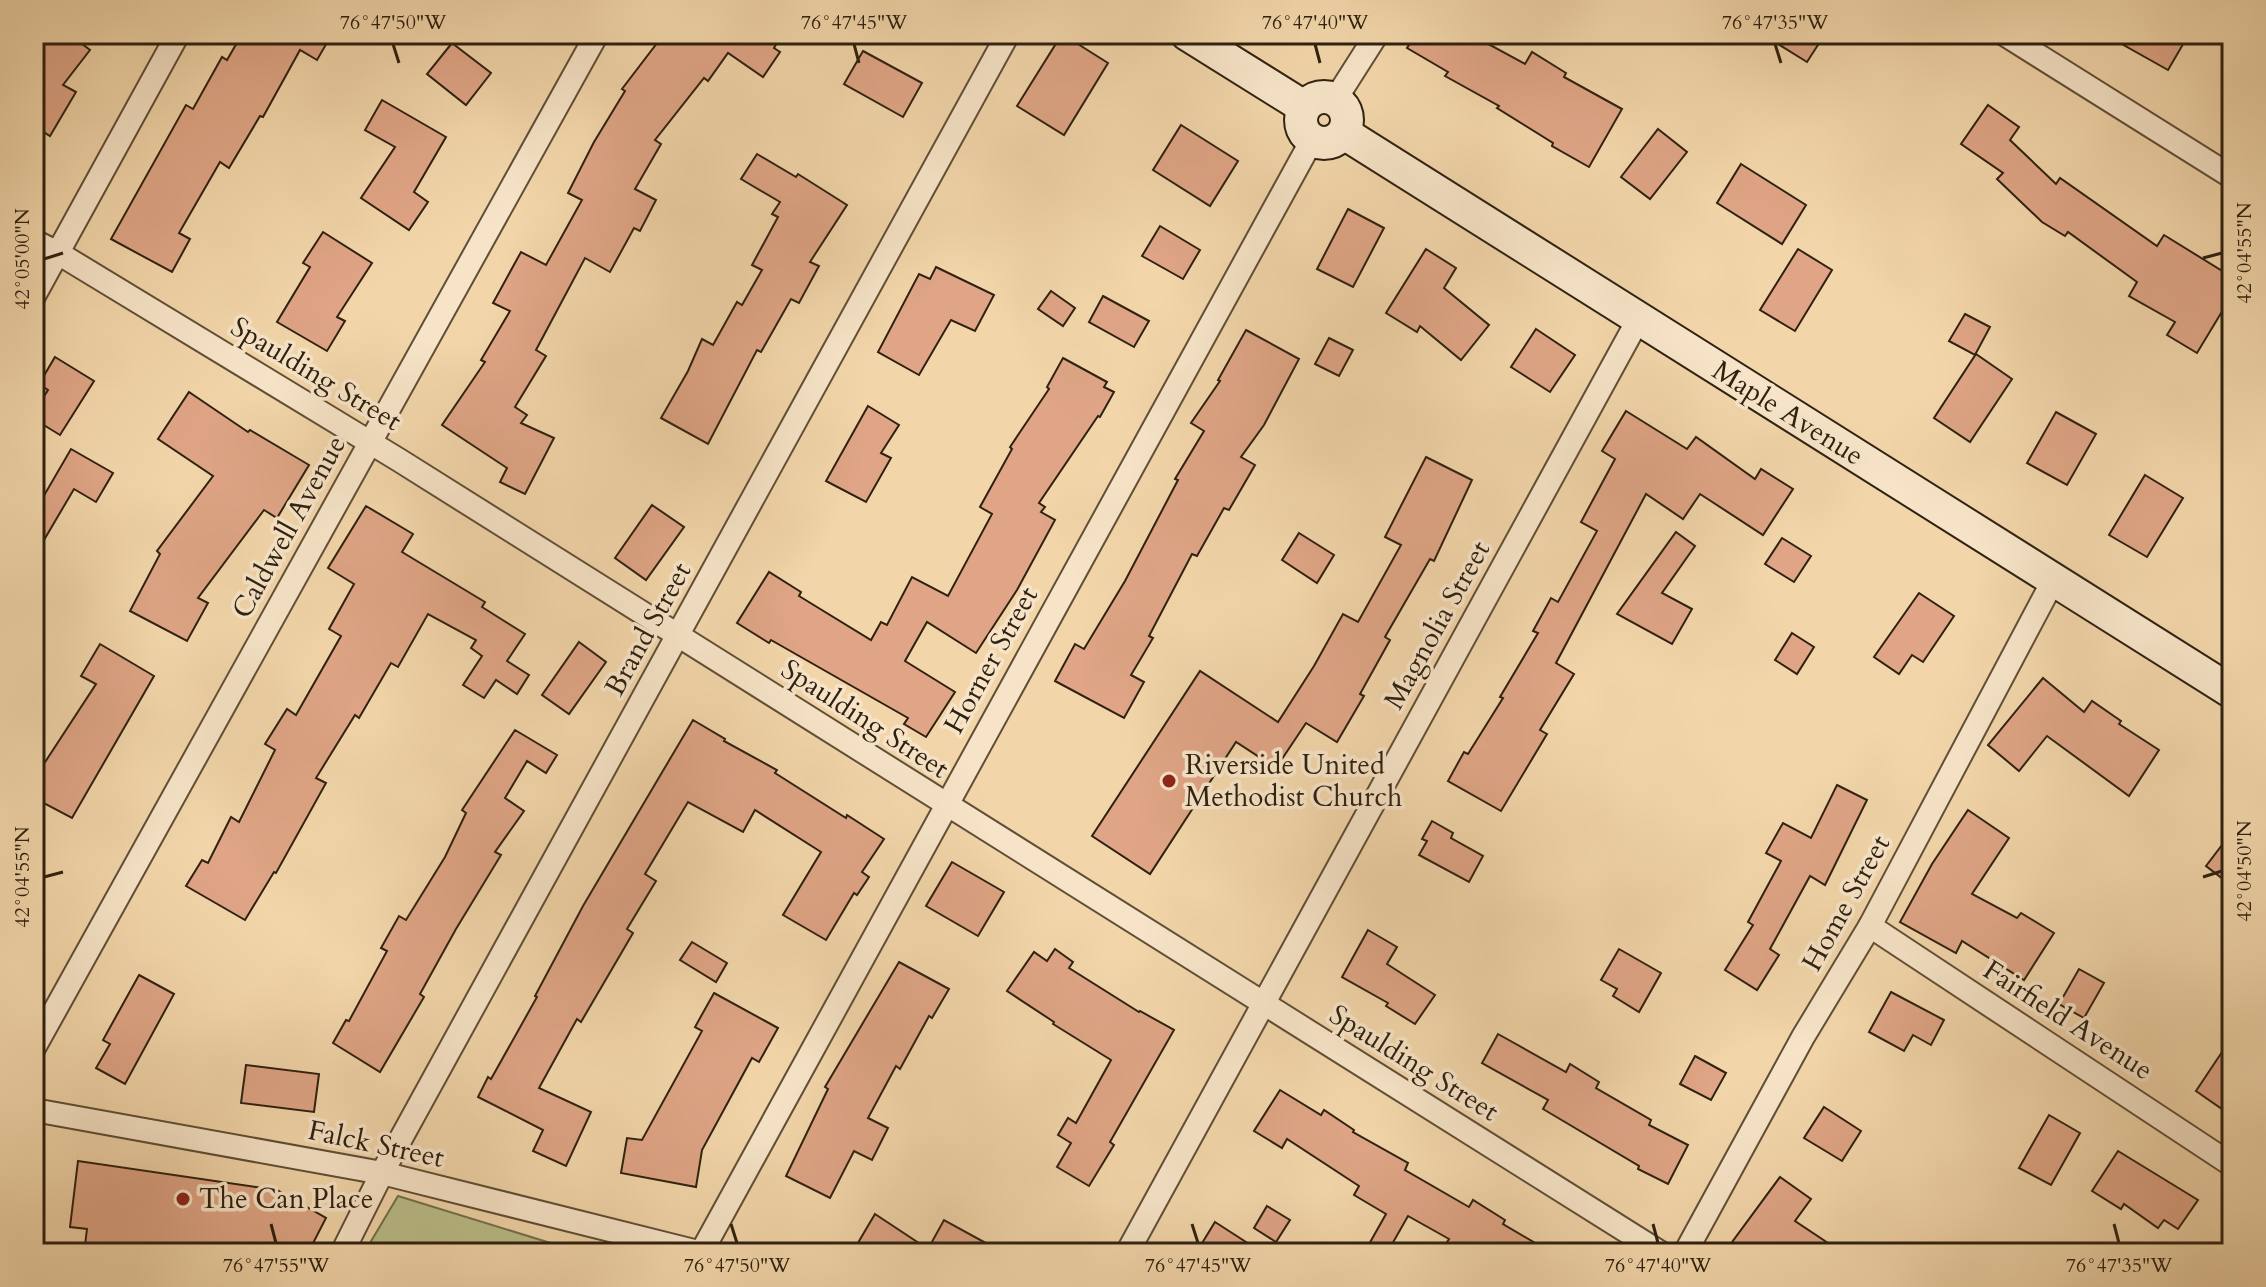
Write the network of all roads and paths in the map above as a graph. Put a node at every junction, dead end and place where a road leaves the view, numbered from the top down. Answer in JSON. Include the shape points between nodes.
{"nodes":[{"id":1,"x":178,"y":34,"type":"edge"},
{"id":2,"x":597,"y":34,"type":"edge"},
{"id":3,"x":1008,"y":34,"type":"edge"},
{"id":4,"x":1187,"y":34,"type":"edge"},
{"id":5,"x":1377,"y":34,"type":"edge"},
{"id":6,"x":2004,"y":34,"type":"edge"},
{"id":7,"x":1335,"y":100,"type":"junction"},
{"id":8,"x":1304,"y":107,"type":"junction"},
{"id":9,"x":1344,"y":133,"type":"junction"},
{"id":10,"x":1312,"y":140,"type":"junction"},
{"id":11,"x":2232,"y":177,"type":"edge"},
{"id":12,"x":34,"y":241,"type":"edge"},
{"id":13,"x":58,"y":253,"type":"junction"},
{"id":14,"x":34,"y":296,"type":"edge"},
{"id":15,"x":1638,"y":320,"type":"junction"},
{"id":16,"x":370,"y":442,"type":"junction"},
{"id":17,"x":2054,"y":579,"type":"junction"},
{"id":18,"x":679,"y":636,"type":"junction"},
{"id":19,"x":2232,"y":692,"type":"edge"},
{"id":20,"x":945,"y":806,"type":"junction"},
{"id":21,"x":1870,"y":926,"type":"junction"},
{"id":22,"x":1262,"y":1003,"type":"junction"},
{"id":23,"x":34,"y":1048,"type":"edge"},
{"id":24,"x":34,"y":1110,"type":"edge"},
{"id":25,"x":2232,"y":1165,"type":"edge"},
{"id":26,"x":382,"y":1173,"type":"junction"},
{"id":27,"x":342,"y":1253,"type":"edge"},
{"id":28,"x":701,"y":1253,"type":"edge"},
{"id":29,"x":1127,"y":1253,"type":"edge"},
{"id":30,"x":1661,"y":1253,"type":"edge"},
{"id":31,"x":1685,"y":1253,"type":"edge"}],
"edges":[{"from":1,"to":13,"type":"street"},
{"from":2,"to":16,"type":"street","name":"Caldwell Avenue"},
{"from":3,"to":18,"type":"street","name":"Brand Street"},
{"from":4,"to":8,"type":"main road"},
{"from":5,"to":7,"type":"street"},
{"from":6,"to":11,"type":"street"},
{"from":7,"to":8,"type":"main road","via":[[1318,98]]},
{"from":7,"to":9,"type":"main road","via":[[1347,114]]},
{"from":8,"to":10,"type":"main road","via":[[1302,130]]},
{"from":9,"to":10,"type":"main road","via":[[1332,142]]},
{"from":9,"to":15,"type":"main road","name":"Maple Avenue"},
{"from":10,"to":20,"type":"street","name":"Horner Street"},
{"from":12,"to":13,"type":"street","name":"Spaulding Street"},
{"from":13,"to":14,"type":"street"},
{"from":13,"to":16,"type":"street","name":"Spaulding Street"},
{"from":15,"to":17,"type":"main road","name":"Maple Avenue"},
{"from":15,"to":22,"type":"street","name":"Magnolia Street"},
{"from":16,"to":18,"type":"street","name":"Spaulding Street"},
{"from":16,"to":23,"type":"street","name":"Caldwell Avenue"},
{"from":17,"to":19,"type":"main road","name":"Maple Avenue"},
{"from":17,"to":21,"type":"street","name":"Home Street"},
{"from":18,"to":20,"type":"street","name":"Spaulding Street"},
{"from":18,"to":26,"type":"street","name":"Brand Street"},
{"from":20,"to":22,"type":"street","name":"Spaulding Street"},
{"from":20,"to":28,"type":"street","name":"Horner Street"},
{"from":21,"to":25,"type":"street","name":"Fairfield Avenue"},
{"from":21,"to":31,"type":"street","name":"Home Street"},
{"from":22,"to":29,"type":"street","name":"Magnolia Street"},
{"from":22,"to":30,"type":"street","name":"Spaulding Street"},
{"from":24,"to":26,"type":"street","name":"Falck Street"},
{"from":26,"to":27,"type":"street","name":"Brand Street"},
{"from":26,"to":28,"type":"street","name":"Falck Street"}]}
